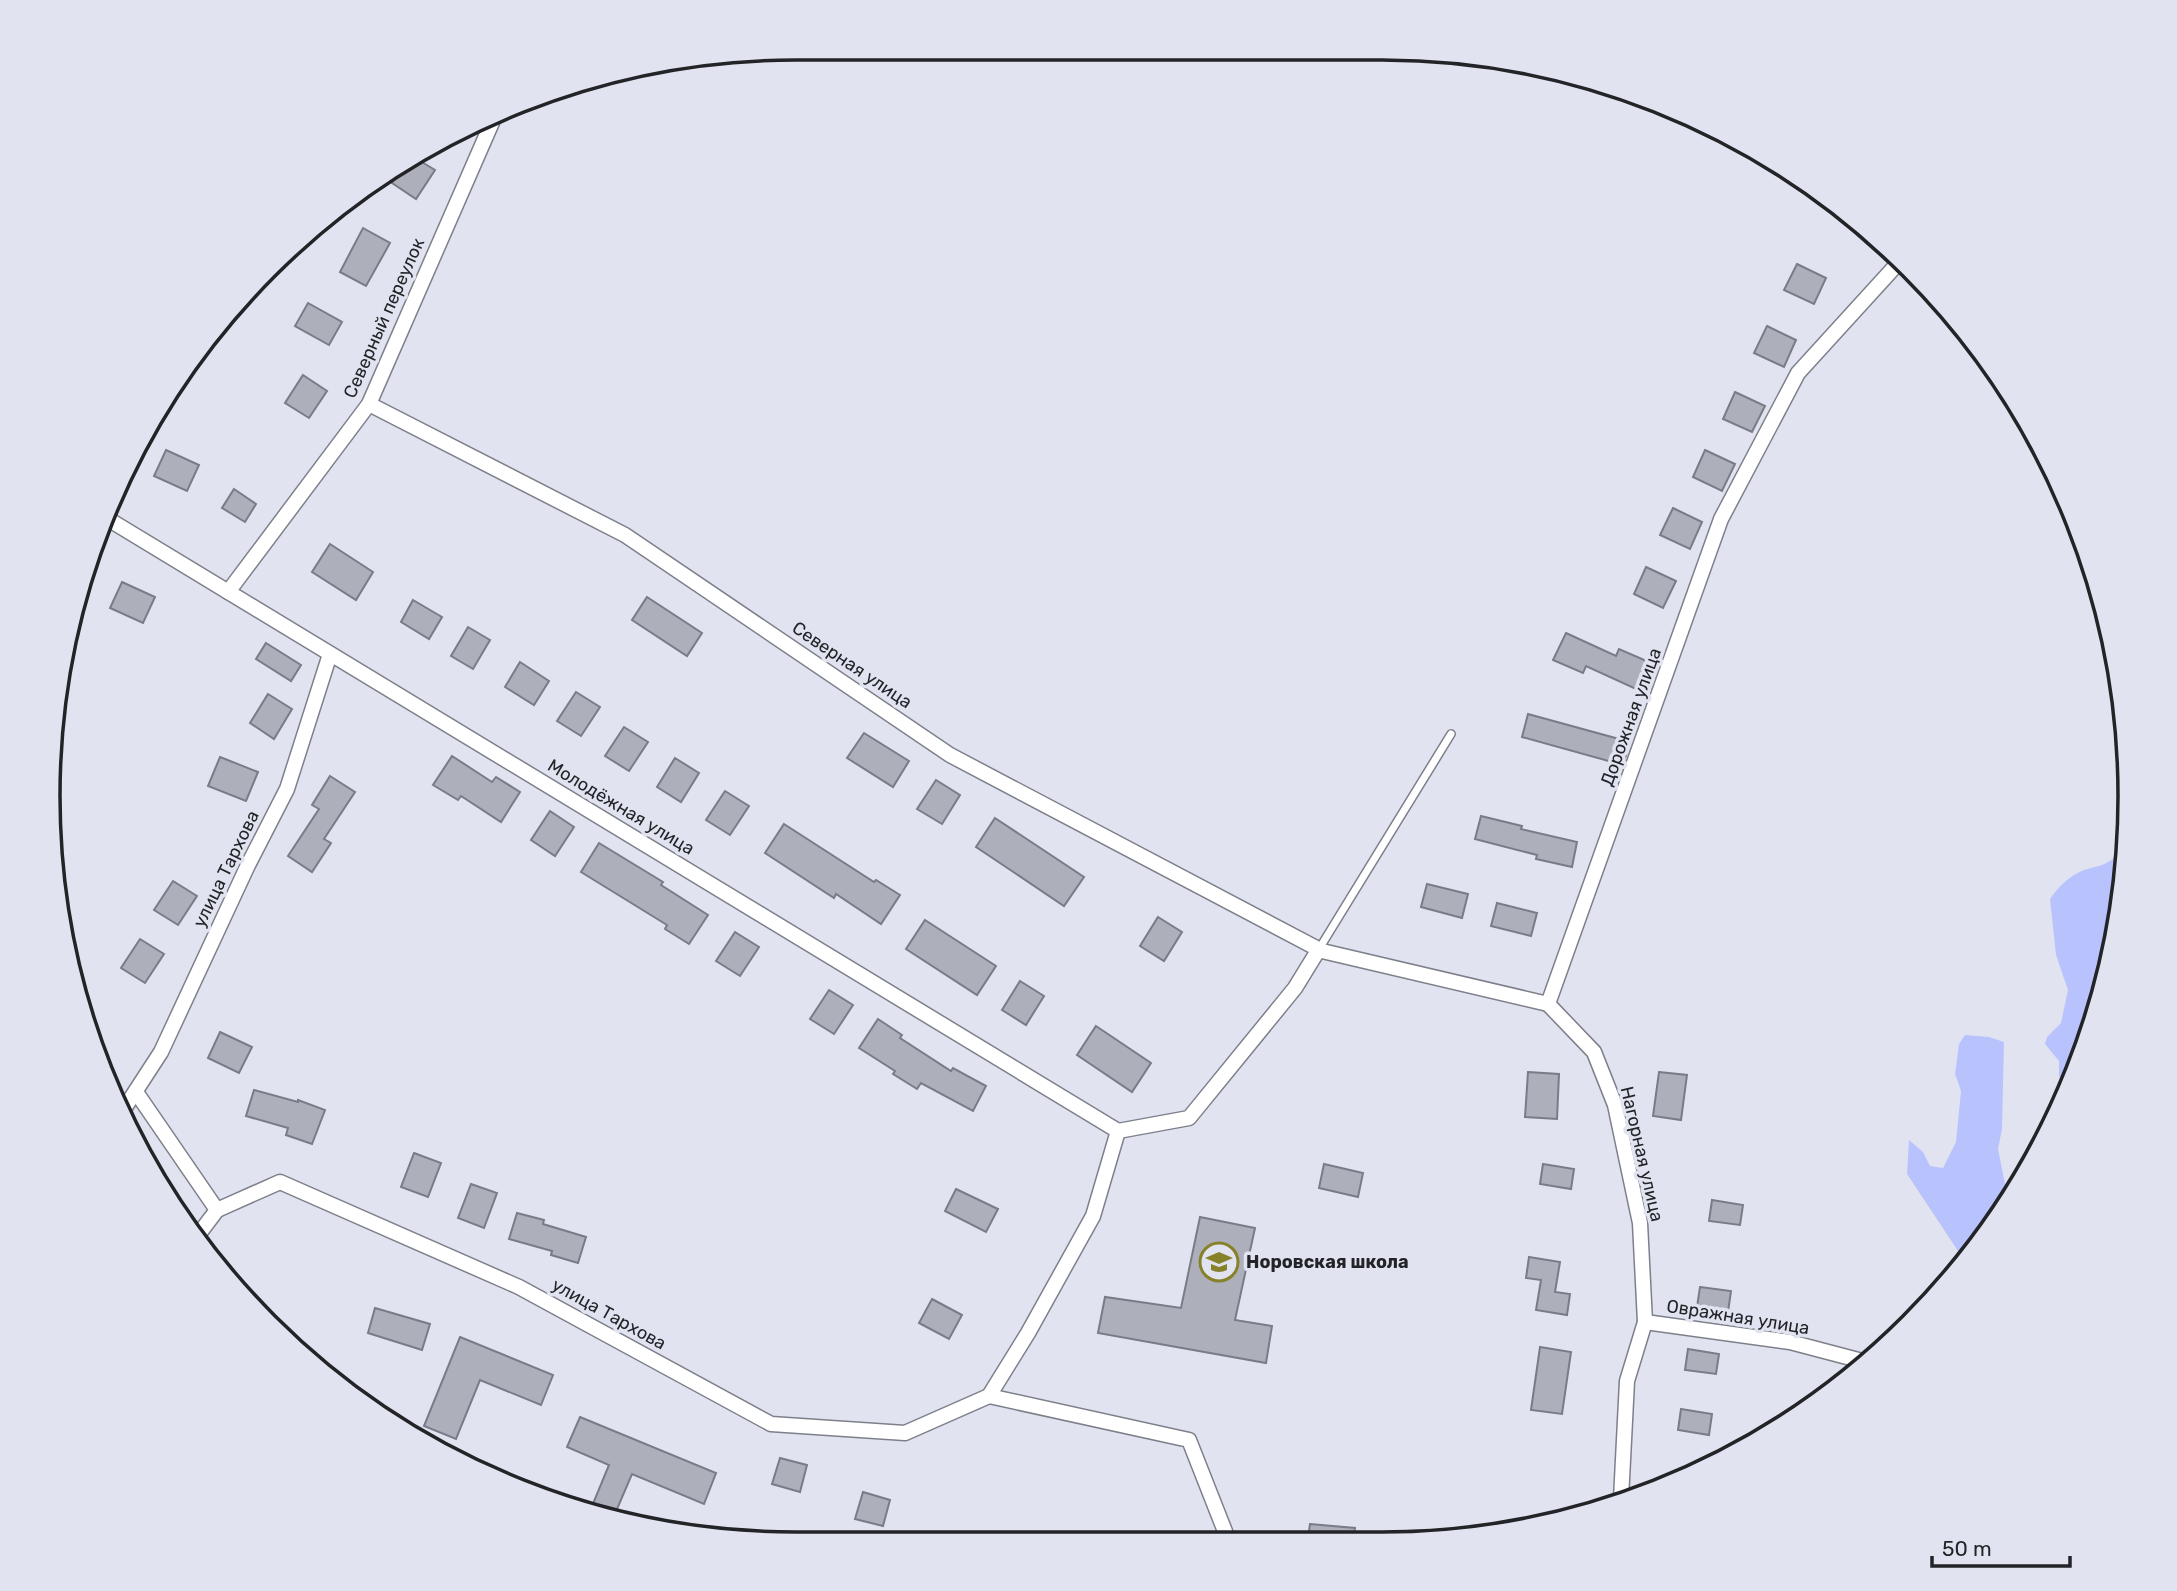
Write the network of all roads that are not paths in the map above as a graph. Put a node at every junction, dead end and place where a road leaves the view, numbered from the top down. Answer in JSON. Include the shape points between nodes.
{"nodes":[{"id":1,"x":490,"y":126,"type":"edge"},
{"id":2,"x":1894,"y":268,"type":"edge"},
{"id":3,"x":369,"y":404,"type":"junction"},
{"id":4,"x":113,"y":523,"type":"edge"},
{"id":5,"x":228,"y":592,"type":"junction"},
{"id":6,"x":330,"y":654,"type":"junction"},
{"id":7,"x":1451,"y":734,"type":"dead end"},
{"id":8,"x":1319,"y":949,"type":"junction"},
{"id":9,"x":1548,"y":1004,"type":"junction"},
{"id":10,"x":136,"y":1092,"type":"junction"},
{"id":11,"x":128,"y":1104,"type":"edge"},
{"id":12,"x":1118,"y":1131,"type":"junction"},
{"id":13,"x":217,"y":1210,"type":"junction"},
{"id":14,"x":202,"y":1230,"type":"edge"},
{"id":15,"x":1645,"y":1322,"type":"junction"},
{"id":16,"x":1855,"y":1359,"type":"edge"},
{"id":17,"x":989,"y":1396,"type":"junction"},
{"id":18,"x":1621,"y":1491,"type":"edge"},
{"id":19,"x":1224,"y":1532,"type":"edge"}],
"edges":[{"from":1,"to":3,"type":"street","name":"Северный переулок"},
{"from":2,"to":9,"type":"street","name":"Дорожная улица","via":[[1798,373],[1721,519]]},
{"from":3,"to":5,"type":"street","name":"Северный переулок"},
{"from":3,"to":8,"type":"street","name":"Северная улица","via":[[625,535],[950,755]]},
{"from":4,"to":5,"type":"street","name":"Молодёжная улица"},
{"from":5,"to":6,"type":"street","name":"Молодёжная улица"},
{"from":6,"to":10,"type":"street","name":"улица Тархова","via":[[287,789],[161,1052]]},
{"from":6,"to":12,"type":"street","name":"Молодёжная улица"},
{"from":7,"to":8,"type":"lane"},
{"from":8,"to":9,"type":"street"},
{"from":8,"to":12,"type":"street","via":[[1295,988],[1189,1118]]},
{"from":9,"to":15,"type":"street","name":"Нагорная улица","via":[[1594,1052],[1615,1105],[1640,1223]]},
{"from":10,"to":11,"type":"street","name":"улица Тархова"},
{"from":10,"to":13,"type":"street"},
{"from":12,"to":17,"type":"street","via":[[1093,1216]]},
{"from":13,"to":14,"type":"street","name":"улица Тархова"},
{"from":13,"to":17,"type":"street","name":"улица Тархова","via":[[280,1182],[519,1287],[771,1424],[905,1433]]},
{"from":15,"to":16,"type":"street","name":"Овражная улица","via":[[1790,1342]]},
{"from":15,"to":18,"type":"street","name":"Нагорная улица","via":[[1627,1381]]},
{"from":17,"to":19,"type":"street","via":[[1189,1440]]}]}
